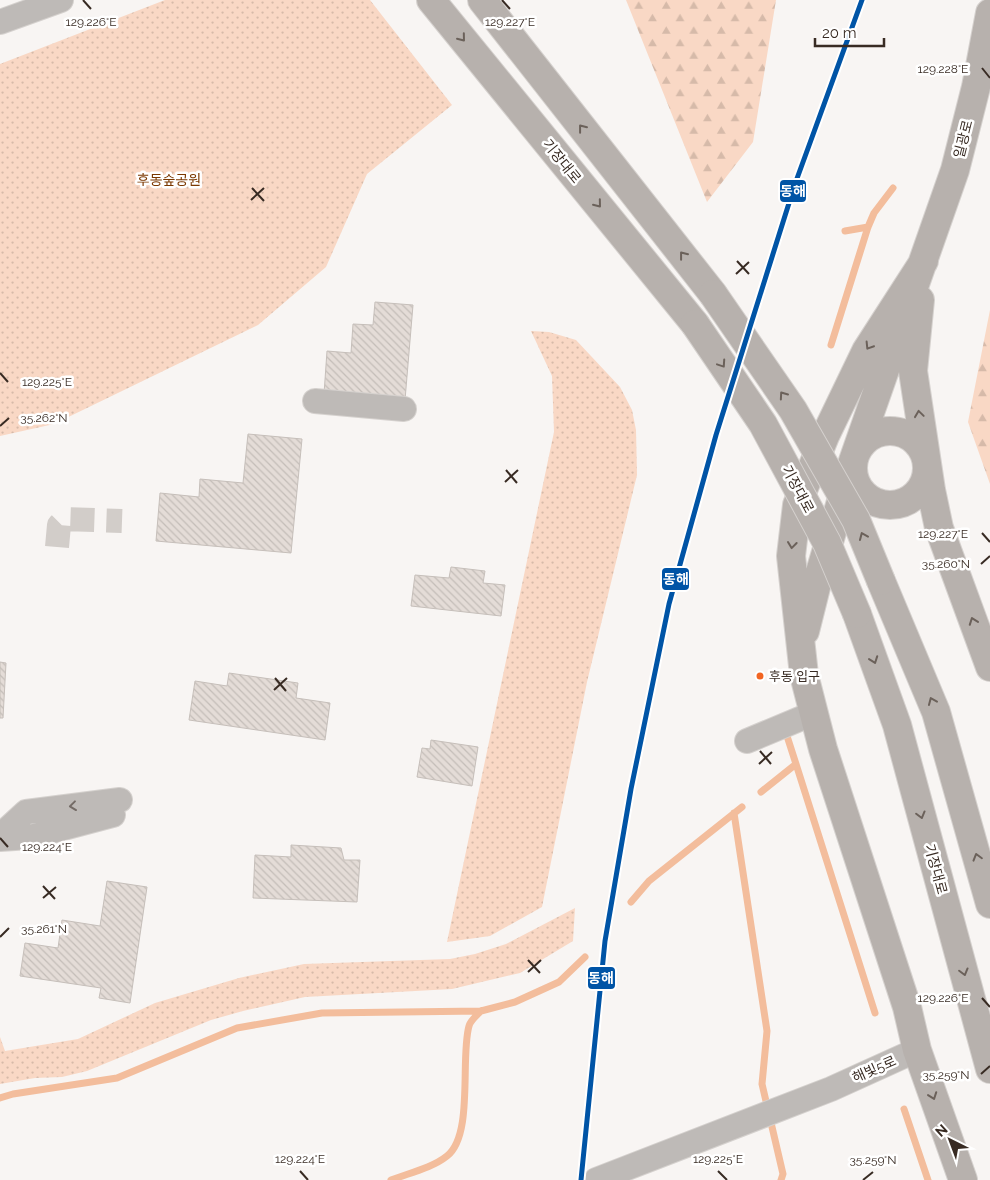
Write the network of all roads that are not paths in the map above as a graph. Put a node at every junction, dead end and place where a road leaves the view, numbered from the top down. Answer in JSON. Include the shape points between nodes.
{"nodes":[{"id":1,"x":61,"y":0,"type":"edge"},
{"id":2,"x":431,"y":0,"type":"edge"},
{"id":3,"x":482,"y":0,"type":"edge"},
{"id":4,"x":990,"y":13,"type":"edge"},
{"id":5,"x":0,"y":22,"type":"edge"},
{"id":6,"x":924,"y":261,"type":"junction"},
{"id":7,"x":316,"y":400,"type":"dead end"},
{"id":8,"x":404,"y":409,"type":"dead end"},
{"id":9,"x":853,"y":461,"type":"junction"},
{"id":10,"x":926,"y":463,"type":"junction"},
{"id":11,"x":876,"y":502,"type":"junction"},
{"id":12,"x":836,"y":520,"type":"junction"},
{"id":13,"x":801,"y":650,"type":"junction"},
{"id":14,"x":990,"y":666,"type":"edge"},
{"id":15,"x":814,"y":713,"type":"junction"},
{"id":16,"x":747,"y":742,"type":"dead end"},
{"id":17,"x":123,"y":806,"type":"dead end"},
{"id":18,"x":0,"y":838,"type":"edge"},
{"id":19,"x":990,"y":904,"type":"edge"},
{"id":20,"x":917,"y":1050,"type":"junction"},
{"id":21,"x":990,"y":1069,"type":"edge"},
{"id":22,"x":596,"y":1180,"type":"edge"},
{"id":23,"x":963,"y":1180,"type":"edge"}],
"edges":[{"from":1,"to":5,"type":"street"},
{"from":2,"to":21,"type":"main road","name":"기장대로","one_way":true,"bridge":true,"via":[[695,324],[763,424],[827,543],[858,614],[897,725]]},
{"from":19,"to":3,"type":"main road","one_way":true,"bridge":true,"via":[[936,712],[856,520],[793,410],[713,294]]},
{"from":4,"to":6,"type":"main road","name":"일광로","via":[[955,170]]},
{"from":6,"to":9,"type":"main road"},
{"from":10,"to":6,"type":"main road","one_way":true,"via":[[914,371]]},
{"from":6,"to":13,"type":"main road","one_way":true,"via":[[866,351],[825,436],[797,505],[790,556]]},
{"from":7,"to":8,"type":"street"},
{"from":9,"to":10,"type":"main road","via":[[866,440],[888,431],[909,436],[923,452]]},
{"from":9,"to":11,"type":"main road","via":[[857,486]]},
{"from":9,"to":12,"type":"main road"},
{"from":10,"to":11,"type":"main road","via":[[923,483],[909,499],[889,505]]},
{"from":14,"to":10,"type":"main road","one_way":true,"via":[[939,528]]},
{"from":11,"to":12,"type":"main road","via":[[855,506]]},
{"from":12,"to":13,"type":"main road"},
{"from":13,"to":15,"type":"main road"},
{"from":15,"to":16,"type":"street"},
{"from":15,"to":20,"type":"main road","via":[[907,1007]]},
{"from":17,"to":18,"type":"street","via":[[26,812]]},
{"from":20,"to":22,"type":"street","name":"해빛5로","via":[[831,1089]]},
{"from":20,"to":23,"type":"main road","one_way":true}]}
